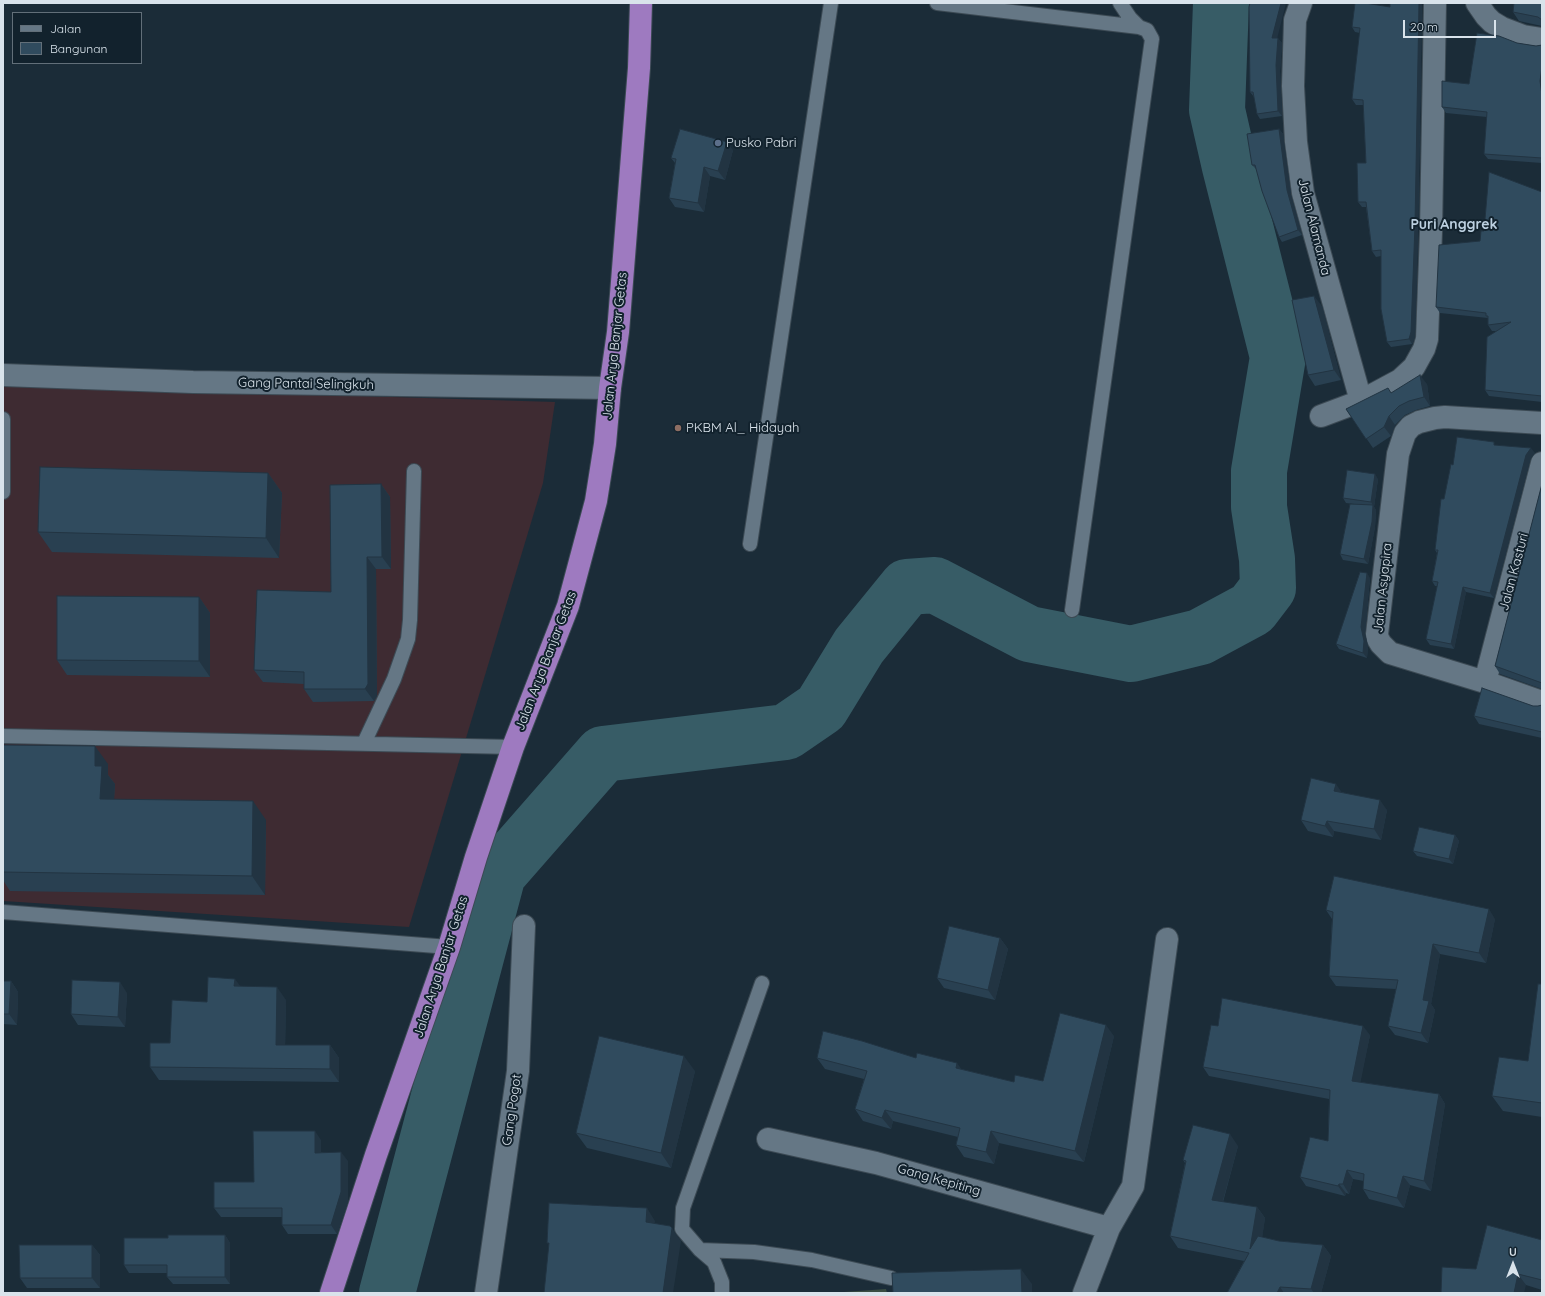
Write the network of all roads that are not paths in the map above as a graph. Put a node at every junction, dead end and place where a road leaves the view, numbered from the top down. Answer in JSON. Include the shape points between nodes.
{"nodes":[{"id":1,"x":641,"y":3,"type":"edge"},
{"id":2,"x":831,"y":3,"type":"edge"},
{"id":3,"x":937,"y":3,"type":"edge"},
{"id":4,"x":1120,"y":3,"type":"edge"},
{"id":5,"x":1301,"y":3,"type":"edge"},
{"id":6,"x":1435,"y":3,"type":"edge"},
{"id":7,"x":1477,"y":3,"type":"edge"},
{"id":8,"x":1138,"y":27,"type":"junction"},
{"id":9,"x":1542,"y":39,"type":"edge"},
{"id":10,"x":3,"y":375,"type":"edge"},
{"id":11,"x":610,"y":388,"type":"junction"},
{"id":12,"x":1361,"y":401,"type":"junction"},
{"id":13,"x":1321,"y":416,"type":"dead end"},
{"id":14,"x":3,"y":419,"type":"edge"},
{"id":15,"x":1542,"y":423,"type":"edge"},
{"id":16,"x":1542,"y":463,"type":"edge"},
{"id":17,"x":414,"y":471,"type":"dead end"},
{"id":18,"x":3,"y":492,"type":"edge"},
{"id":19,"x":750,"y":544,"type":"dead end"},
{"id":20,"x":1072,"y":610,"type":"dead end"},
{"id":21,"x":1485,"y":682,"type":"junction"},
{"id":22,"x":1542,"y":702,"type":"edge"},
{"id":23,"x":3,"y":736,"type":"edge"},
{"id":24,"x":364,"y":743,"type":"junction"},
{"id":25,"x":513,"y":747,"type":"junction"},
{"id":26,"x":3,"y":912,"type":"edge"},
{"id":27,"x":524,"y":926,"type":"dead end"},
{"id":28,"x":1167,"y":939,"type":"dead end"},
{"id":29,"x":450,"y":947,"type":"junction"},
{"id":30,"x":762,"y":983,"type":"dead end"},
{"id":31,"x":768,"y":1139,"type":"dead end"},
{"id":32,"x":1109,"y":1228,"type":"junction"},
{"id":33,"x":700,"y":1250,"type":"junction"},
{"id":34,"x":890,"y":1278,"type":"dead end"},
{"id":35,"x":331,"y":1293,"type":"edge"},
{"id":36,"x":486,"y":1293,"type":"edge"},
{"id":37,"x":722,"y":1293,"type":"edge"},
{"id":38,"x":1084,"y":1293,"type":"edge"}],
"edges":[{"from":1,"to":11,"type":"highway","name":"Jalan Arya Banjar Getas","via":[[639,68],[618,332]]},
{"from":2,"to":19,"type":"lane"},
{"from":3,"to":8,"type":"lane"},
{"from":4,"to":8,"type":"lane"},
{"from":5,"to":12,"type":"street","name":"Jalan Alamanda","via":[[1295,20],[1293,86],[1296,142],[1302,186]]},
{"from":6,"to":12,"type":"street","via":[[1427,339],[1419,358],[1408,374]]},
{"from":7,"to":9,"type":"street","via":[[1489,19],[1502,28],[1523,36]]},
{"from":8,"to":20,"type":"lane","via":[[1150,33],[1151,52]]},
{"from":10,"to":11,"type":"street","name":"Gang Pantai Selingkuh","via":[[193,382]]},
{"from":11,"to":25,"type":"highway","name":"Jalan Arya Banjar Getas","via":[[596,501],[583,555],[568,606]]},
{"from":12,"to":13,"type":"street"},
{"from":14,"to":18,"type":"lane"},
{"from":15,"to":21,"type":"street","name":"Jalan Asyapira","via":[[1465,417],[1435,418],[1411,426],[1404,433],[1398,454],[1378,639],[1390,653]]},
{"from":16,"to":21,"type":"street","name":"Jalan Kasturi"},
{"from":17,"to":24,"type":"lane","via":[[408,639],[394,679]]},
{"from":21,"to":22,"type":"street","name":"Jalan Asyapira"},
{"from":23,"to":24,"type":"lane"},
{"from":24,"to":25,"type":"lane"},
{"from":25,"to":29,"type":"highway","name":"Jalan Arya Banjar Getas","via":[[476,857]]},
{"from":26,"to":29,"type":"lane"},
{"from":27,"to":36,"type":"street","name":"Gang Pogot","via":[[518,1071]]},
{"from":28,"to":32,"type":"street","via":[[1133,1186]]},
{"from":29,"to":35,"type":"highway","name":"Jalan Arya Banjar Getas","via":[[376,1155]]},
{"from":30,"to":33,"type":"lane","via":[[683,1208],[682,1229]]},
{"from":31,"to":32,"type":"street","name":"Gang Kepiting","via":[[876,1163]]},
{"from":32,"to":38,"type":"street"},
{"from":33,"to":34,"type":"lane","via":[[754,1252],[805,1259]]},
{"from":33,"to":37,"type":"lane","via":[[714,1262],[722,1282]]}]}
